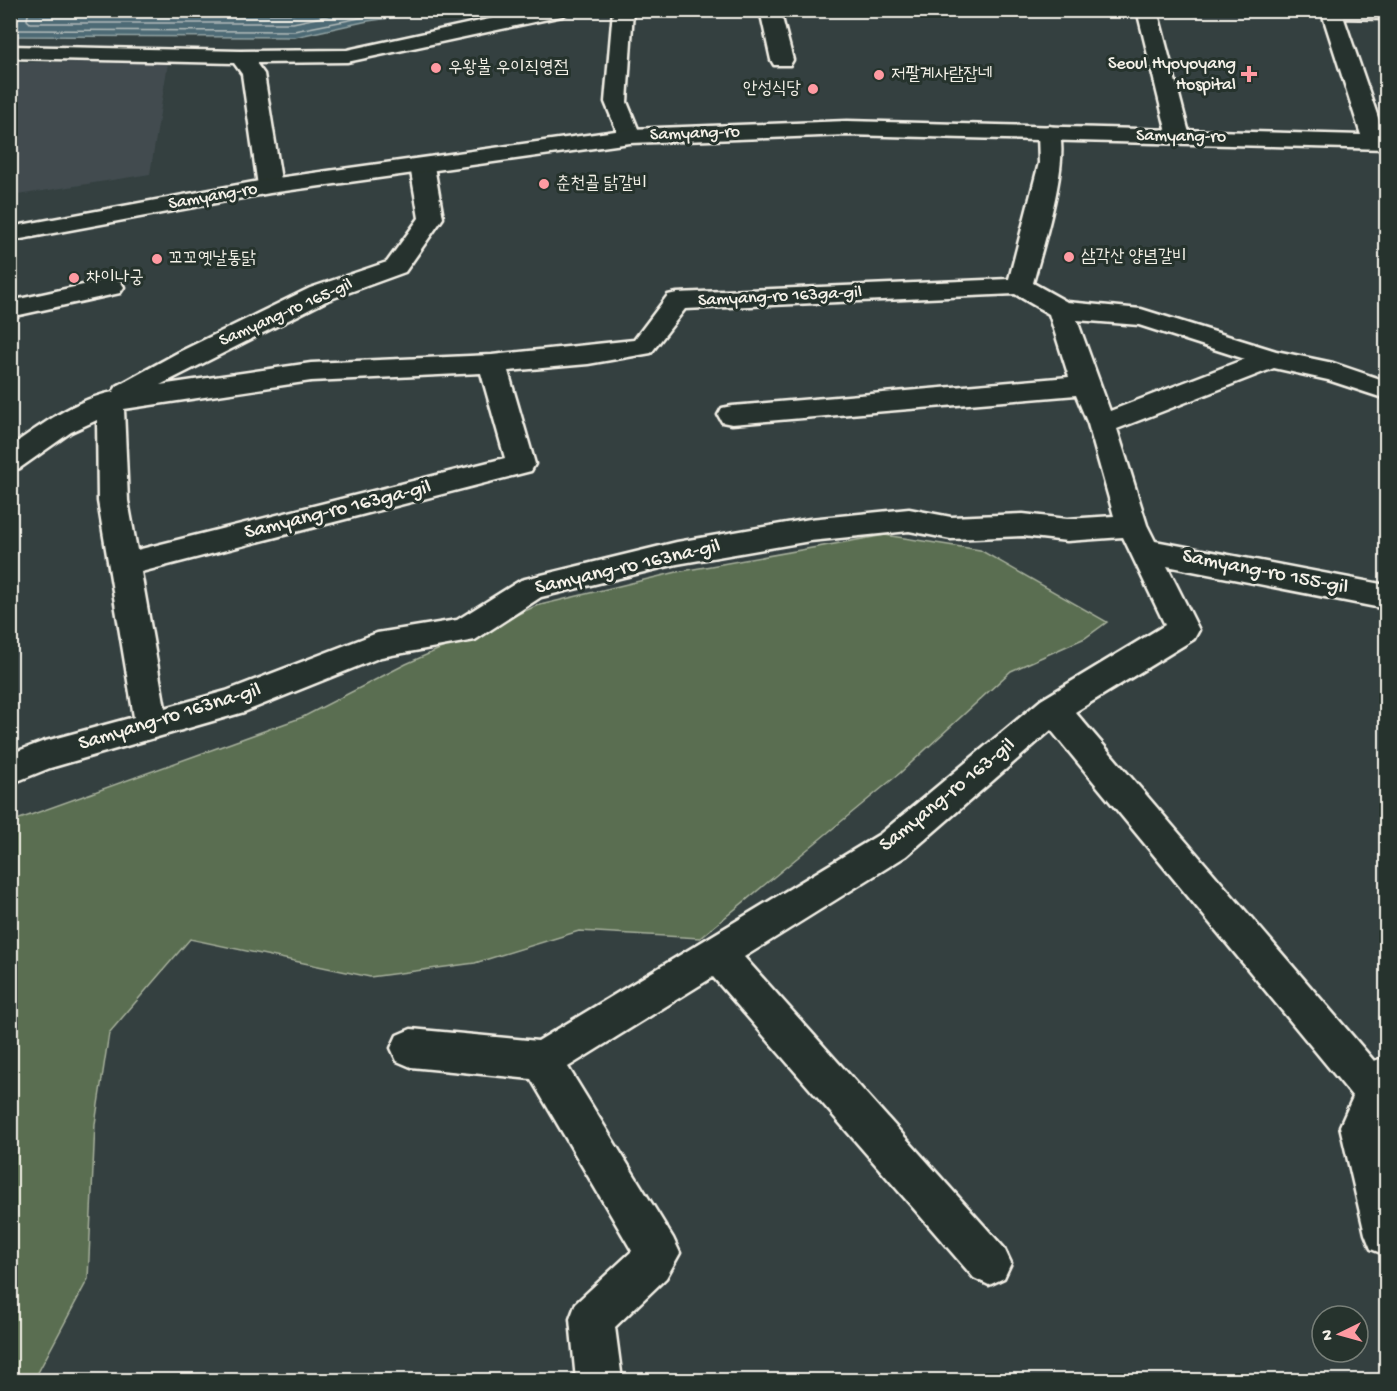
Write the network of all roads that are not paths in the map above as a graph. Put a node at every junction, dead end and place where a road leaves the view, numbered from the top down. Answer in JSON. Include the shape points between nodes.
{"nodes":[{"id":1,"x":562,"y":10,"type":"edge"},
{"id":2,"x":623,"y":10,"type":"edge"},
{"id":3,"x":770,"y":10,"type":"edge"},
{"id":4,"x":1147,"y":10,"type":"edge"},
{"id":5,"x":1331,"y":11,"type":"edge"},
{"id":6,"x":1386,"y":13,"type":"edge"},
{"id":7,"x":10,"y":52,"type":"edge"},
{"id":8,"x":240,"y":57,"type":"junction"},
{"id":9,"x":782,"y":60,"type":"dead end"},
{"id":10,"x":1049,"y":133,"type":"junction"},
{"id":11,"x":630,"y":136,"type":"junction"},
{"id":12,"x":1179,"y":137,"type":"junction"},
{"id":13,"x":1381,"y":142,"type":"edge"},
{"id":14,"x":422,"y":166,"type":"junction"},
{"id":15,"x":270,"y":186,"type":"junction"},
{"id":16,"x":10,"y":234,"type":"edge"},
{"id":17,"x":1020,"y":286,"type":"junction"},
{"id":18,"x":111,"y":287,"type":"dead end"},
{"id":19,"x":10,"y":309,"type":"edge"},
{"id":20,"x":1060,"y":310,"type":"junction"},
{"id":21,"x":1272,"y":359,"type":"junction"},
{"id":22,"x":492,"y":364,"type":"junction"},
{"id":23,"x":1085,"y":385,"type":"junction"},
{"id":24,"x":1386,"y":390,"type":"edge"},
{"id":25,"x":110,"y":402,"type":"junction"},
{"id":26,"x":732,"y":415,"type":"dead end"},
{"id":27,"x":1102,"y":424,"type":"junction"},
{"id":28,"x":10,"y":461,"type":"edge"},
{"id":29,"x":1138,"y":537,"type":"junction"},
{"id":30,"x":124,"y":565,"type":"junction"},
{"id":31,"x":1386,"y":597,"type":"edge"},
{"id":32,"x":1053,"y":709,"type":"junction"},
{"id":33,"x":153,"y":726,"type":"junction"},
{"id":34,"x":10,"y":770,"type":"edge"},
{"id":35,"x":716,"y":952,"type":"junction"},
{"id":36,"x":411,"y":1048,"type":"dead end"},
{"id":37,"x":542,"y":1061,"type":"junction"},
{"id":38,"x":1381,"y":1085,"type":"edge"},
{"id":39,"x":1386,"y":1234,"type":"edge"},
{"id":40,"x":988,"y":1263,"type":"dead end"},
{"id":41,"x":599,"y":1380,"type":"edge"}],
"edges":[{"from":1,"to":8,"type":"street","via":[[347,56]]},
{"from":2,"to":11,"type":"street","via":[[616,102]]},
{"from":3,"to":9,"type":"street"},
{"from":4,"to":12,"type":"street"},
{"from":5,"to":6,"type":"street"},
{"from":5,"to":13,"type":"street"},
{"from":7,"to":8,"type":"street"},
{"from":8,"to":15,"type":"street","via":[[253,74]]},
{"from":10,"to":11,"type":"street","name":"Samyang-ro","via":[[847,128]]},
{"from":10,"to":12,"type":"street","name":"Samyang-ro"},
{"from":10,"to":17,"type":"street","via":[[1051,163]]},
{"from":11,"to":14,"type":"street","name":"Samyang-ro"},
{"from":12,"to":13,"type":"street","name":"Samyang-ro"},
{"from":14,"to":15,"type":"street","name":"Samyang-ro"},
{"from":14,"to":25,"type":"street","name":"Samyang-ro 165-gil","via":[[431,218],[396,267],[319,294],[188,358]]},
{"from":15,"to":16,"type":"street","name":"Samyang-ro"},
{"from":17,"to":20,"type":"street"},
{"from":17,"to":22,"type":"street","name":"Samyang-ro 163ga-gil","via":[[677,302],[642,347]]},
{"from":18,"to":19,"type":"street"},
{"from":20,"to":21,"type":"street","via":[[1141,317]]},
{"from":20,"to":23,"type":"street","name":"Samyang-ro 163-gil"},
{"from":21,"to":24,"type":"street","via":[[1333,372]]},
{"from":21,"to":27,"type":"street"},
{"from":22,"to":25,"type":"street","name":"Samyang-ro 163ga-gil","via":[[311,372]]},
{"from":22,"to":30,"type":"street","name":"Samyang-ro 163ga-gil","via":[[521,464]]},
{"from":23,"to":26,"type":"street"},
{"from":23,"to":27,"type":"street","name":"Samyang-ro 163-gil"},
{"from":25,"to":28,"type":"street","name":"Samyang-ro 165-gil","via":[[61,425]]},
{"from":25,"to":30,"type":"street","via":[[113,501]]},
{"from":27,"to":29,"type":"street","name":"Samyang-ro 163-gil"},
{"from":29,"to":31,"type":"street","name":"Samyang-ro 155-gil"},
{"from":29,"to":32,"type":"street","name":"Samyang-ro 163-gil","via":[[1183,630]]},
{"from":29,"to":33,"type":"street","name":"Samyang-ro 163na-gil","via":[[1023,525],[951,528],[909,520],[810,530],[677,553],[532,588],[464,631],[377,645],[232,703]]},
{"from":30,"to":33,"type":"street"},
{"from":32,"to":35,"type":"street","name":"Samyang-ro 163-gil","via":[[893,845]]},
{"from":32,"to":38,"type":"street"},
{"from":33,"to":34,"type":"street","name":"Samyang-ro 163na-gil","via":[[42,756]]},
{"from":35,"to":37,"type":"street","name":"Samyang-ro 163-gil"},
{"from":35,"to":40,"type":"street"},
{"from":36,"to":37,"type":"street"},
{"from":37,"to":41,"type":"street","via":[[658,1252],[592,1319]]},
{"from":38,"to":39,"type":"street","via":[[1360,1126]]}]}
